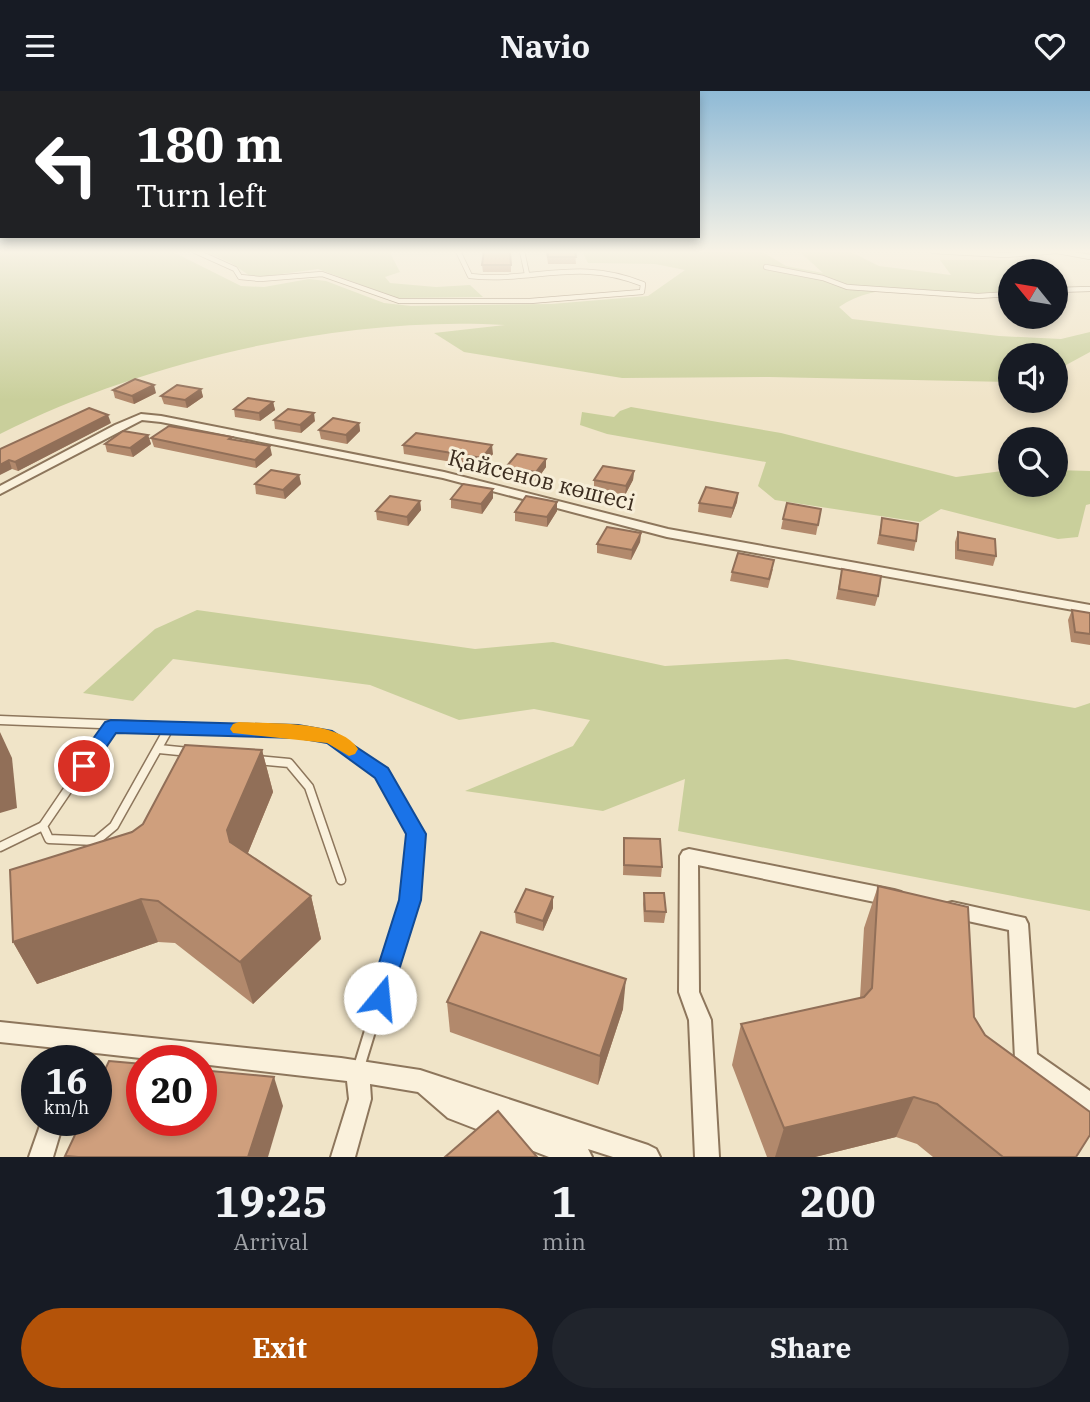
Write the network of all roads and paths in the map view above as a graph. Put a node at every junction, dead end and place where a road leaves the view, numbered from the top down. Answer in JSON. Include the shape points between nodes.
{"nodes":[{"id":1,"x":397,"y":301,"type":"edge"},
{"id":2,"x":533,"y":301,"type":"edge"},
{"id":3,"x":0,"y":491,"type":"edge"},
{"id":4,"x":1090,"y":609,"type":"edge"},
{"id":5,"x":0,"y":719,"type":"edge"},
{"id":6,"x":111,"y":726,"type":"junction"},
{"id":7,"x":169,"y":728,"type":"junction"},
{"id":8,"x":159,"y":749,"type":"junction"},
{"id":9,"x":198,"y":753,"type":"edge"},
{"id":10,"x":250,"y":759,"type":"edge"},
{"id":11,"x":43,"y":826,"type":"junction"},
{"id":12,"x":0,"y":847,"type":"edge"},
{"id":13,"x":341,"y":880,"type":"dead end"},
{"id":14,"x":910,"y":901,"type":"edge"},
{"id":15,"x":937,"y":907,"type":"edge"},
{"id":16,"x":0,"y":1032,"type":"edge"},
{"id":17,"x":52,"y":1045,"type":"edge"},
{"id":18,"x":112,"y":1054,"type":"edge"},
{"id":19,"x":357,"y":1071,"type":"junction"},
{"id":20,"x":420,"y":1081,"type":"junction"},
{"id":21,"x":1090,"y":1105,"type":"edge"},
{"id":22,"x":48,"y":1136,"type":"edge"},
{"id":23,"x":41,"y":1157,"type":"edge"},
{"id":24,"x":343,"y":1157,"type":"edge"},
{"id":25,"x":580,"y":1157,"type":"edge"},
{"id":26,"x":649,"y":1157,"type":"edge"},
{"id":27,"x":707,"y":1157,"type":"edge"}],
"edges":[{"from":1,"to":2,"type":"lane"},
{"from":3,"to":4,"type":"street","name":"Қайсенов көшесі","via":[[141,417],[161,419],[444,475],[667,533]]},
{"from":5,"to":6,"type":"lane"},
{"from":6,"to":7,"type":"lane"},
{"from":6,"to":11,"type":"lane"},
{"from":7,"to":8,"type":"lane"},
{"from":7,"to":19,"type":"lane","via":[[298,731],[332,737],[382,773],[416,834],[410,900]]},
{"from":8,"to":9,"type":"lane"},
{"from":8,"to":11,"type":"lane","via":[[114,826],[96,841],[50,839]]},
{"from":10,"to":13,"type":"lane","via":[[289,763],[309,787]]},
{"from":11,"to":12,"type":"lane"},
{"from":14,"to":27,"type":"street","via":[[689,856],[689,992],[700,1020]]},
{"from":15,"to":21,"type":"street","via":[[1018,923],[1026,1059]]},
{"from":16,"to":17,"type":"street"},
{"from":18,"to":19,"type":"street"},
{"from":19,"to":20,"type":"street"},
{"from":19,"to":24,"type":"street","via":[[360,1099]]},
{"from":20,"to":25,"type":"street","via":[[456,1110]]},
{"from":20,"to":26,"type":"street"},
{"from":22,"to":23,"type":"street"}]}
